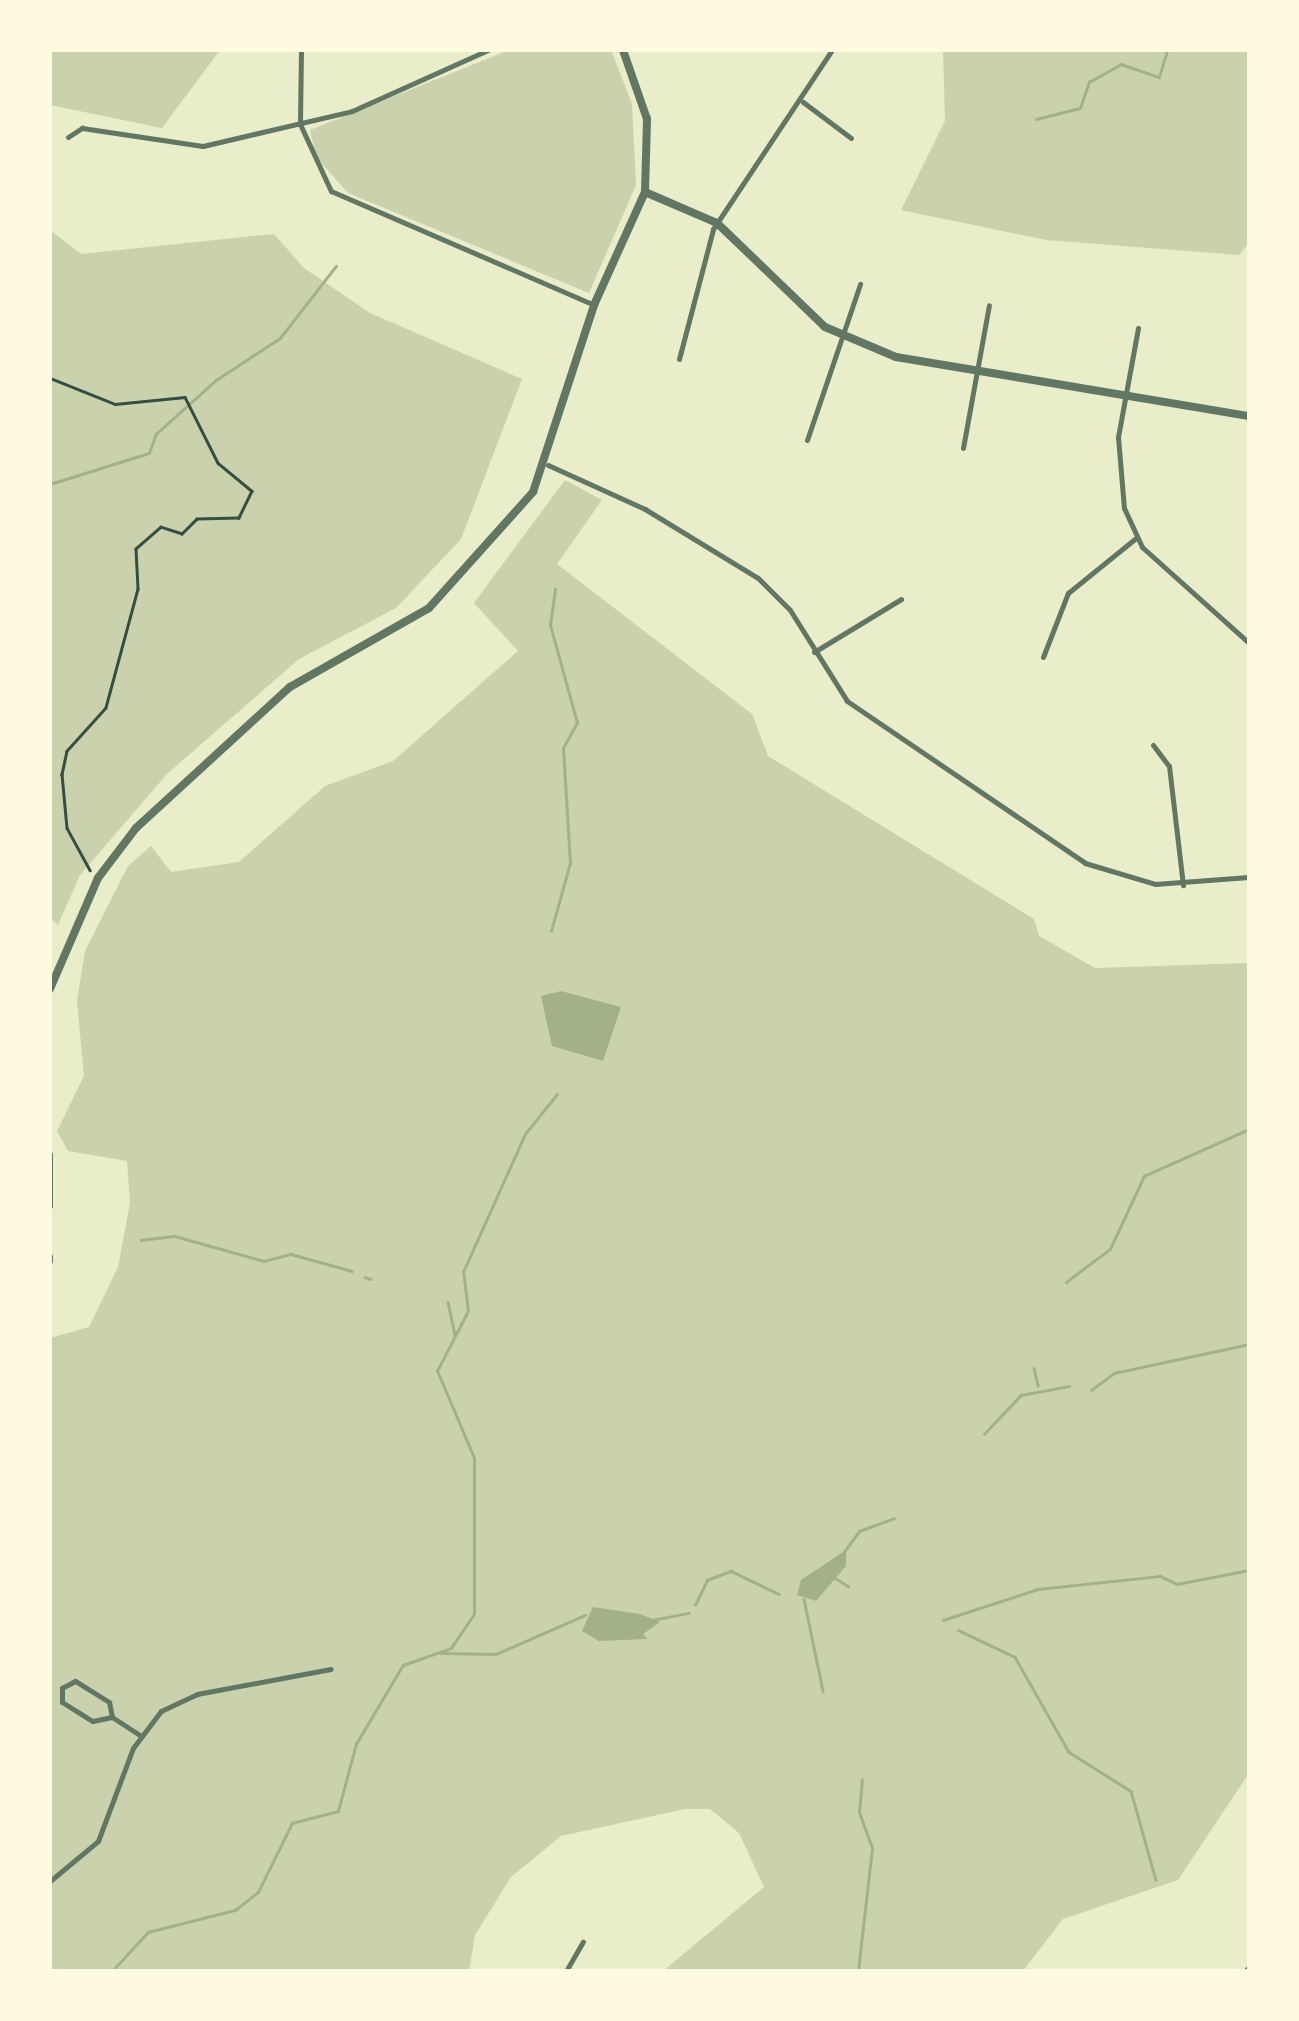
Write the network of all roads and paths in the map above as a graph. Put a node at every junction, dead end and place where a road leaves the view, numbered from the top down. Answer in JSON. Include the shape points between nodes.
{"nodes":[{"id":1,"x":301,"y":50,"type":"edge"},
{"id":2,"x":488,"y":50,"type":"edge"},
{"id":3,"x":622,"y":50,"type":"edge"},
{"id":4,"x":832,"y":50,"type":"edge"},
{"id":5,"x":804,"y":102,"type":"junction"},
{"id":6,"x":300,"y":124,"type":"junction"},
{"id":7,"x":68,"y":138,"type":"dead end"},
{"id":8,"x":851,"y":138,"type":"dead end"},
{"id":9,"x":645,"y":192,"type":"junction"},
{"id":10,"x":717,"y":223,"type":"junction"},
{"id":11,"x":860,"y":284,"type":"dead end"},
{"id":12,"x":594,"y":305,"type":"junction"},
{"id":13,"x":989,"y":305,"type":"dead end"},
{"id":14,"x":1138,"y":328,"type":"dead end"},
{"id":15,"x":842,"y":336,"type":"junction"},
{"id":16,"x":679,"y":360,"type":"dead end"},
{"id":17,"x":976,"y":371,"type":"junction"},
{"id":18,"x":50,"y":378,"type":"edge"},
{"id":19,"x":1126,"y":396,"type":"junction"},
{"id":20,"x":1249,"y":416,"type":"edge"},
{"id":21,"x":807,"y":440,"type":"dead end"},
{"id":22,"x":963,"y":448,"type":"dead end"},
{"id":23,"x":548,"y":465,"type":"junction"},
{"id":24,"x":1136,"y":538,"type":"junction"},
{"id":25,"x":901,"y":599,"type":"dead end"},
{"id":26,"x":1249,"y":643,"type":"edge"},
{"id":27,"x":814,"y":652,"type":"junction"},
{"id":28,"x":1042,"y":657,"type":"dead end"},
{"id":29,"x":1153,"y":745,"type":"dead end"},
{"id":30,"x":90,"y":870,"type":"dead end"},
{"id":31,"x":1249,"y":877,"type":"edge"},
{"id":32,"x":1183,"y":885,"type":"junction"},
{"id":33,"x":50,"y":989,"type":"edge"},
{"id":34,"x":50,"y":1154,"type":"edge"},
{"id":35,"x":50,"y":1206,"type":"edge"},
{"id":36,"x":331,"y":1669,"type":"dead end"},
{"id":37,"x":112,"y":1717,"type":"junction"},
{"id":38,"x":140,"y":1735,"type":"junction"},
{"id":39,"x":50,"y":1881,"type":"edge"},
{"id":40,"x":582,"y":1942,"type":"dead end"},
{"id":41,"x":566,"y":1971,"type":"edge"}],
"edges":[{"from":1,"to":6,"type":"street"},
{"from":2,"to":6,"type":"street"},
{"from":3,"to":9,"type":"street","via":[[647,119]]},
{"from":4,"to":5,"type":"street"},
{"from":5,"to":8,"type":"street"},
{"from":5,"to":10,"type":"street"},
{"from":6,"to":7,"type":"street","via":[[204,146],[82,128]]},
{"from":6,"to":12,"type":"street","via":[[331,191]]},
{"from":9,"to":10,"type":"street"},
{"from":9,"to":12,"type":"street"},
{"from":10,"to":15,"type":"street"},
{"from":10,"to":16,"type":"street","via":[[700,258]]},
{"from":11,"to":15,"type":"street"},
{"from":12,"to":23,"type":"street"},
{"from":13,"to":17,"type":"street"},
{"from":14,"to":19,"type":"street"},
{"from":15,"to":17,"type":"street"},
{"from":15,"to":21,"type":"street"},
{"from":17,"to":19,"type":"street"},
{"from":17,"to":22,"type":"street"},
{"from":18,"to":30,"type":"path","via":[[115,404],[186,398],[218,463],[252,492],[250,507],[238,518],[197,519],[182,534],[161,527],[136,549],[138,589],[106,708],[67,752],[62,774],[70,840]]},
{"from":19,"to":20,"type":"street"},
{"from":19,"to":24,"type":"street","via":[[1118,457]]},
{"from":23,"to":27,"type":"street","via":[[646,509],[758,578]]},
{"from":23,"to":33,"type":"street","via":[[508,529],[428,608],[290,687],[136,828],[98,878]]},
{"from":24,"to":26,"type":"street"},
{"from":24,"to":28,"type":"street","via":[[1068,593]]},
{"from":25,"to":27,"type":"street"},
{"from":27,"to":32,"type":"street","via":[[846,701],[1085,863]]},
{"from":29,"to":32,"type":"street","via":[[1169,766]]},
{"from":31,"to":32,"type":"street"},
{"from":34,"to":35,"type":"street"},
{"from":36,"to":38,"type":"street","via":[[197,1694],[161,1711]]},
{"from":37,"to":37,"type":"street","via":[[109,1702],[75,1682],[62,1688],[62,1702],[94,1721]]},
{"from":37,"to":38,"type":"street"},
{"from":38,"to":39,"type":"street","via":[[98,1840]]},
{"from":40,"to":41,"type":"street"}]}
